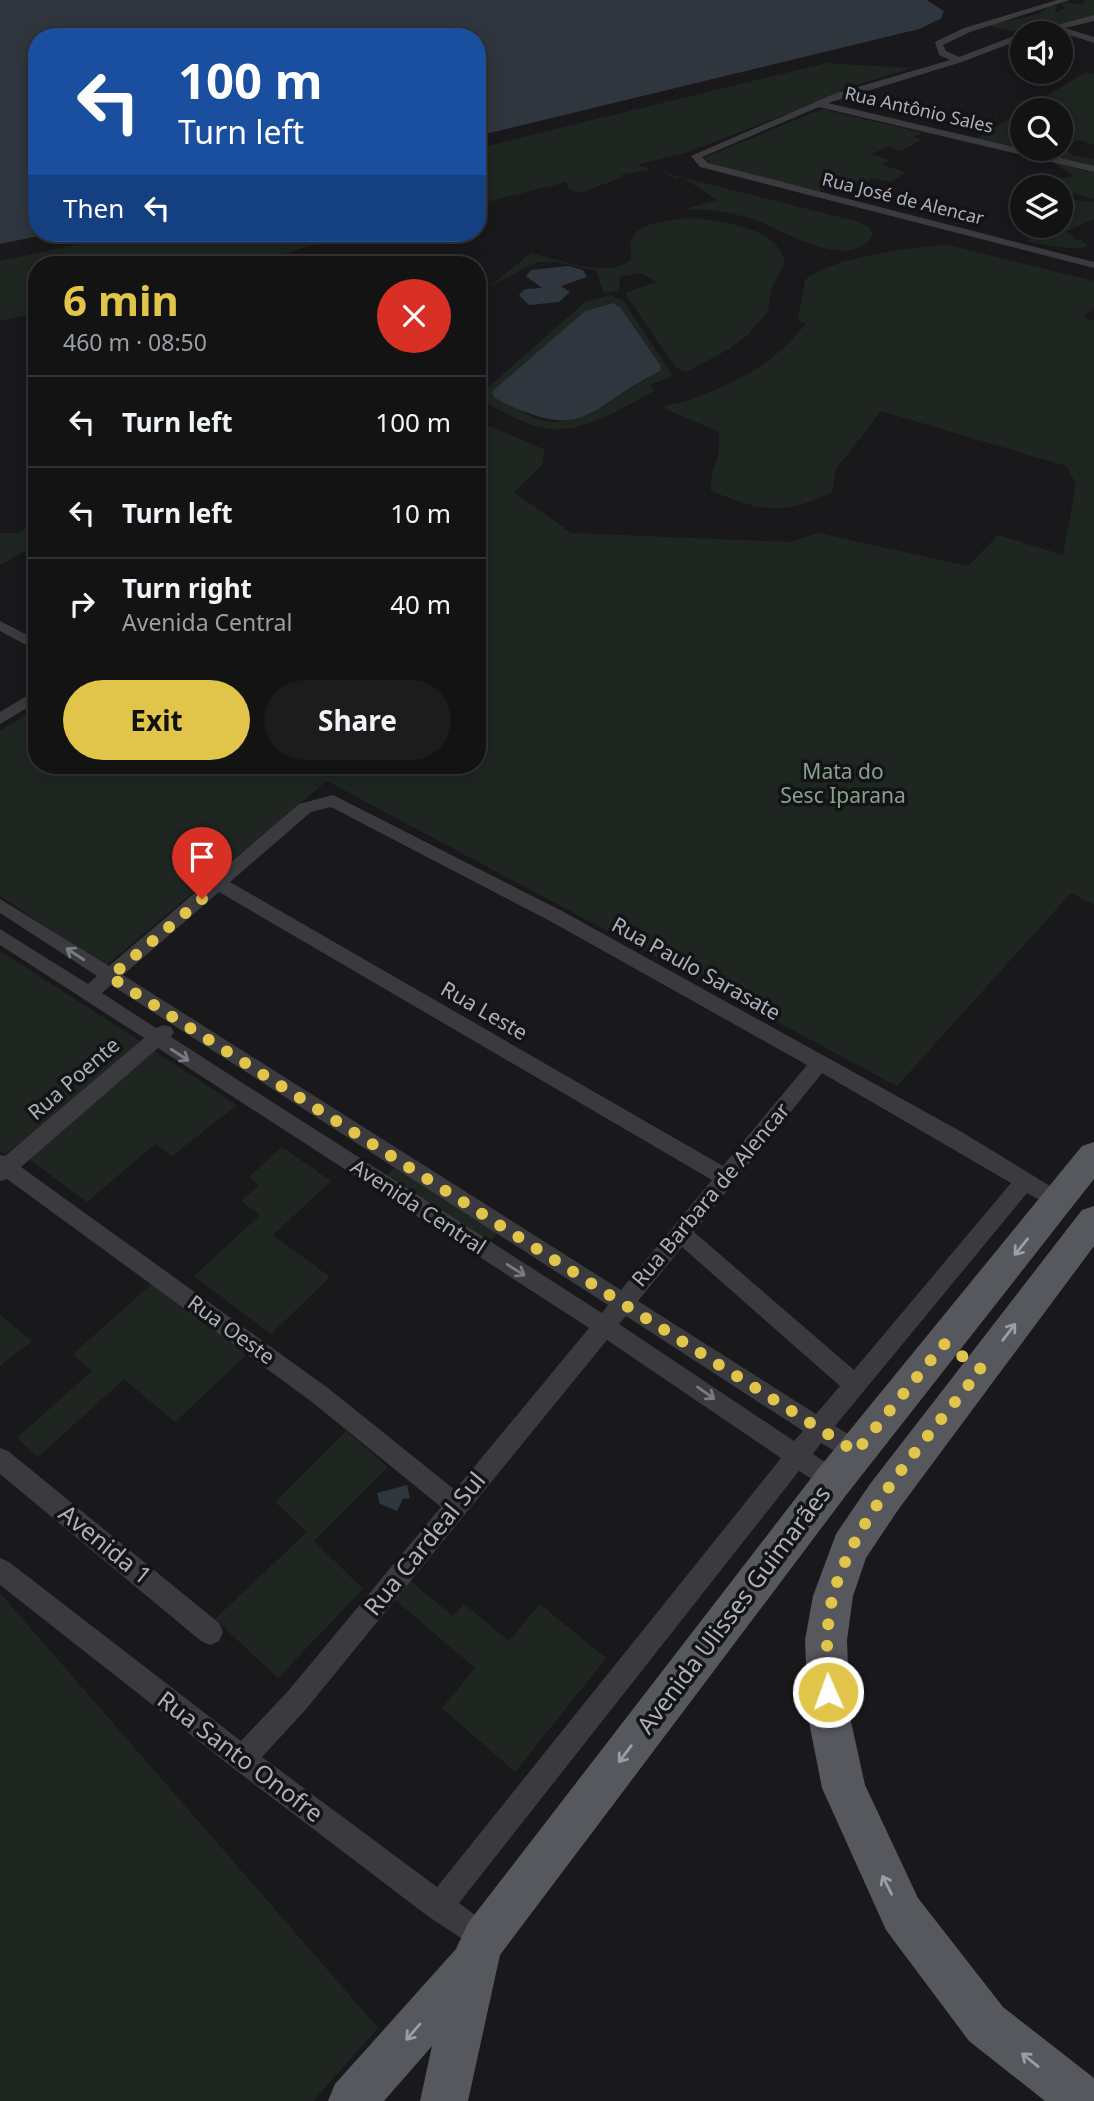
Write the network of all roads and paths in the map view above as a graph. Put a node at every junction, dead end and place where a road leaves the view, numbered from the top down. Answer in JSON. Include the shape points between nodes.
{"nodes":[{"id":1,"x":1066,"y":0,"type":"edge"},
{"id":2,"x":1094,"y":18,"type":"edge"},
{"id":3,"x":1073,"y":23,"type":"edge"},
{"id":4,"x":1073,"y":34,"type":"edge"},
{"id":5,"x":1094,"y":40,"type":"edge"},
{"id":6,"x":1010,"y":41,"type":"edge"},
{"id":7,"x":959,"y":60,"type":"junction"},
{"id":8,"x":818,"y":104,"type":"junction"},
{"id":9,"x":1094,"y":169,"type":"edge"},
{"id":10,"x":1094,"y":265,"type":"edge"},
{"id":11,"x":0,"y":625,"type":"edge"},
{"id":12,"x":28,"y":641,"type":"edge"},
{"id":13,"x":28,"y":701,"type":"edge"},
{"id":14,"x":0,"y":719,"type":"edge"},
{"id":15,"x":220,"y":884,"type":"junction"},
{"id":16,"x":0,"y":905,"type":"edge"},
{"id":17,"x":0,"y":936,"type":"edge"},
{"id":18,"x":110,"y":977,"type":"junction"},
{"id":19,"x":89,"y":995,"type":"junction"},
{"id":20,"x":178,"y":1020,"type":"junction"},
{"id":21,"x":155,"y":1039,"type":"junction"},
{"id":22,"x":819,"y":1064,"type":"junction"},
{"id":23,"x":1094,"y":1155,"type":"edge"},
{"id":24,"x":2,"y":1167,"type":"edge"},
{"id":25,"x":725,"y":1177,"type":"junction"},
{"id":26,"x":1042,"y":1191,"type":"junction"},
{"id":27,"x":1094,"y":1220,"type":"edge"},
{"id":28,"x":511,"y":1231,"type":"junction"},
{"id":29,"x":679,"y":1232,"type":"junction"},
{"id":30,"x":489,"y":1253,"type":"junction"},
{"id":31,"x":623,"y":1302,"type":"junction"},
{"id":32,"x":603,"y":1325,"type":"junction"},
{"id":33,"x":944,"y":1344,"type":"junction"},
{"id":34,"x":981,"y":1369,"type":"junction"},
{"id":35,"x":855,"y":1385,"type":"junction"},
{"id":36,"x":819,"y":1427,"type":"junction"},
{"id":37,"x":796,"y":1456,"type":"junction"},
{"id":38,"x":0,"y":1459,"type":"edge"},
{"id":39,"x":844,"y":1467,"type":"junction"},
{"id":40,"x":456,"y":1505,"type":"junction"},
{"id":41,"x":0,"y":1570,"type":"edge"},
{"id":42,"x":210,"y":1632,"type":"dead end"},
{"id":43,"x":242,"y":1759,"type":"junction"},
{"id":44,"x":439,"y":1907,"type":"junction"},
{"id":45,"x":479,"y":1951,"type":"junction"},
{"id":46,"x":352,"y":2101,"type":"edge"},
{"id":47,"x":444,"y":2101,"type":"edge"},
{"id":48,"x":1084,"y":2101,"type":"edge"}],
"edges":[{"from":1,"to":7,"type":"street","via":[[967,30],[938,44],[942,53]]},
{"from":2,"to":3,"type":"street"},
{"from":4,"to":5,"type":"street"},
{"from":6,"to":7,"type":"street"},
{"from":7,"to":8,"type":"street"},
{"from":8,"to":9,"type":"street","name":"Rua Antônio Sales"},
{"from":8,"to":10,"type":"street","name":"Rua José de Alencar","via":[[696,156],[704,165]]},
{"from":11,"to":12,"type":"street"},
{"from":13,"to":14,"type":"street"},
{"from":15,"to":18,"type":"street"},
{"from":15,"to":22,"type":"street","name":"Rua Paulo Sarasate","via":[[305,808],[327,800],[556,916]]},
{"from":15,"to":25,"type":"street","name":"Rua Leste"},
{"from":18,"to":16,"type":"street","name":"Avenida Central","one_way":true},
{"from":17,"to":19,"type":"street","name":"Avenida Central"},
{"from":18,"to":19,"type":"street"},
{"from":18,"to":20,"type":"street","name":"Avenida Central"},
{"from":19,"to":21,"type":"street","name":"Avenida Central"},
{"from":20,"to":21,"type":"street","name":"Rua Poente"},
{"from":20,"to":28,"type":"street","name":"Avenida Central"},
{"from":21,"to":24,"type":"street","name":"Rua Poente"},
{"from":21,"to":30,"type":"street","name":"Avenida Central","one_way":true},
{"from":22,"to":25,"type":"street","name":"Rua Barbara de Alencar"},
{"from":22,"to":26,"type":"street","name":"Rua Paulo Sarasate"},
{"from":23,"to":26,"type":"main road","name":"Avenida Ulisses Guimarães"},
{"from":24,"to":40,"type":"street","name":"Rua Oeste","via":[[320,1395]]},
{"from":25,"to":29,"type":"street","name":"Rua Barbara de Alencar"},
{"from":26,"to":33,"type":"main road","name":"Avenida Ulisses Guimarães","one_way":true},
{"from":26,"to":35,"type":"street"},
{"from":34,"to":27,"type":"main road","one_way":true},
{"from":28,"to":30,"type":"street"},
{"from":28,"to":31,"type":"street","name":"Avenida Central"},
{"from":29,"to":31,"type":"street","name":"Rua Barbara de Alencar"},
{"from":29,"to":35,"type":"street"},
{"from":30,"to":32,"type":"street","name":"Avenida Central","one_way":true},
{"from":31,"to":32,"type":"street","name":"Rua Barbara de Alencar"},
{"from":31,"to":36,"type":"street","name":"Avenida Central"},
{"from":32,"to":37,"type":"street","name":"Avenida Central","one_way":true},
{"from":32,"to":40,"type":"street","name":"Rua Cardeal Sul"},
{"from":33,"to":34,"type":"main road"},
{"from":33,"to":39,"type":"main road","name":"Avenida Ulisses Guimarães"},
{"from":48,"to":34,"type":"main road","one_way":true,"via":[[986,2024],[902,1914],[844,1788],[828,1717],[826,1640],[833,1596],[850,1548]]},
{"from":35,"to":36,"type":"street"},
{"from":36,"to":37,"type":"street"},
{"from":36,"to":39,"type":"street","name":"Avenida Central"},
{"from":37,"to":39,"type":"street","name":"Avenida Central"},
{"from":37,"to":44,"type":"street"},
{"from":38,"to":42,"type":"street","name":"Avenida 1"},
{"from":39,"to":45,"type":"main road","name":"Avenida Ulisses Guimarães","one_way":true},
{"from":40,"to":43,"type":"street","name":"Rua Cardeal Sul","via":[[298,1699]]},
{"from":41,"to":43,"type":"street","name":"Rua Santo Onofre"},
{"from":43,"to":44,"type":"street","name":"Rua Santo Onofre"},
{"from":44,"to":45,"type":"street","name":"Rua Santo Onofre"},
{"from":45,"to":46,"type":"main road","one_way":true},
{"from":45,"to":47,"type":"main road","name":"Avenida Ulisses Guimarães"}]}
